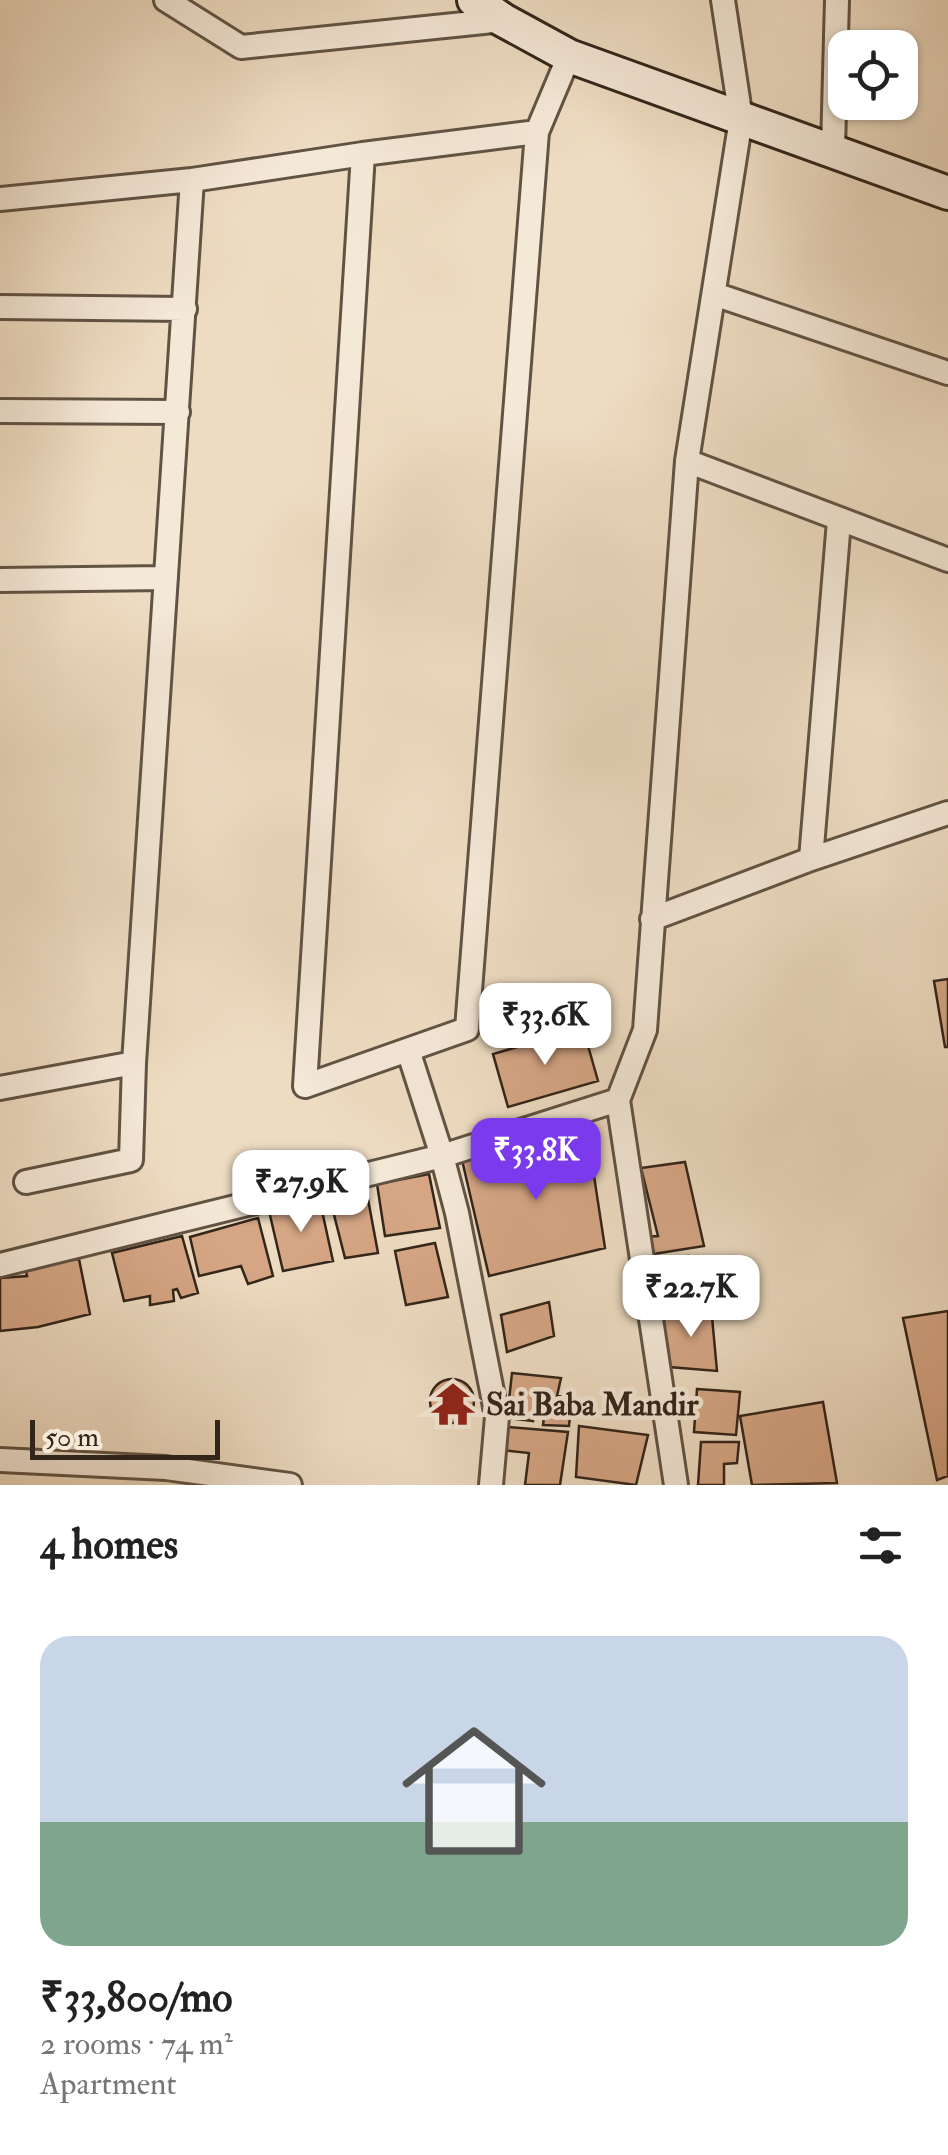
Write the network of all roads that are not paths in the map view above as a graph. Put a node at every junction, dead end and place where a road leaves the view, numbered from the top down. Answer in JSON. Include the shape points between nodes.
{"nodes":[{"id":1,"x":166,"y":0,"type":"edge"},
{"id":2,"x":474,"y":0,"type":"edge"},
{"id":3,"x":723,"y":0,"type":"edge"},
{"id":4,"x":836,"y":0,"type":"edge"},
{"id":5,"x":503,"y":20,"type":"junction"},
{"id":6,"x":569,"y":56,"type":"junction"},
{"id":7,"x":742,"y":119,"type":"junction"},
{"id":8,"x":537,"y":132,"type":"junction"},
{"id":9,"x":832,"y":149,"type":"junction"},
{"id":10,"x":363,"y":154,"type":"junction"},
{"id":11,"x":192,"y":180,"type":"junction"},
{"id":12,"x":948,"y":193,"type":"edge"},
{"id":13,"x":0,"y":198,"type":"edge"},
{"id":14,"x":714,"y":294,"type":"junction"},
{"id":15,"x":0,"y":307,"type":"edge"},
{"id":16,"x":185,"y":310,"type":"junction"},
{"id":17,"x":948,"y":373,"type":"edge"},
{"id":18,"x":0,"y":411,"type":"edge"},
{"id":19,"x":178,"y":412,"type":"junction"},
{"id":20,"x":686,"y":461,"type":"junction"},
{"id":21,"x":838,"y":521,"type":"junction"},
{"id":22,"x":948,"y":560,"type":"edge"},
{"id":23,"x":166,"y":578,"type":"junction"},
{"id":24,"x":0,"y":580,"type":"edge"},
{"id":25,"x":948,"y":813,"type":"edge"},
{"id":26,"x":811,"y":859,"type":"junction"},
{"id":27,"x":652,"y":919,"type":"junction"},
{"id":28,"x":408,"y":1050,"type":"junction"},
{"id":29,"x":134,"y":1062,"type":"junction"},
{"id":30,"x":0,"y":1088,"type":"edge"},
{"id":31,"x":618,"y":1100,"type":"junction"},
{"id":32,"x":442,"y":1156,"type":"junction"},
{"id":33,"x":26,"y":1182,"type":"dead end"},
{"id":34,"x":0,"y":1265,"type":"edge"},
{"id":35,"x":0,"y":1460,"type":"edge"},
{"id":36,"x":290,"y":1485,"type":"edge"},
{"id":37,"x":491,"y":1485,"type":"edge"},
{"id":38,"x":676,"y":1485,"type":"edge"}],
"edges":[{"from":1,"to":5,"type":"street","via":[[241,47]]},
{"from":2,"to":5,"type":"street"},
{"from":3,"to":7,"type":"street"},
{"from":4,"to":9,"type":"street"},
{"from":5,"to":6,"type":"street"},
{"from":6,"to":7,"type":"street"},
{"from":6,"to":8,"type":"street"},
{"from":7,"to":9,"type":"street"},
{"from":7,"to":14,"type":"street"},
{"from":8,"to":10,"type":"street"},
{"from":8,"to":28,"type":"street","via":[[468,1029]]},
{"from":9,"to":12,"type":"street"},
{"from":10,"to":11,"type":"street"},
{"from":10,"to":28,"type":"street","via":[[305,1086]]},
{"from":11,"to":13,"type":"street"},
{"from":11,"to":16,"type":"street"},
{"from":14,"to":17,"type":"street"},
{"from":14,"to":20,"type":"street"},
{"from":15,"to":16,"type":"street"},
{"from":16,"to":19,"type":"street"},
{"from":18,"to":19,"type":"street"},
{"from":19,"to":23,"type":"street"},
{"from":20,"to":21,"type":"street"},
{"from":20,"to":27,"type":"street"},
{"from":21,"to":22,"type":"street"},
{"from":21,"to":26,"type":"street"},
{"from":23,"to":24,"type":"street"},
{"from":23,"to":29,"type":"street"},
{"from":25,"to":26,"type":"street"},
{"from":26,"to":27,"type":"street"},
{"from":27,"to":31,"type":"street","via":[[645,1030]]},
{"from":28,"to":32,"type":"street"},
{"from":29,"to":30,"type":"street"},
{"from":29,"to":33,"type":"street","via":[[131,1160]]},
{"from":31,"to":32,"type":"street"},
{"from":31,"to":38,"type":"street"},
{"from":32,"to":34,"type":"street"},
{"from":32,"to":37,"type":"street","via":[[497,1417]]},
{"from":35,"to":36,"type":"street","via":[[166,1468]]}]}
